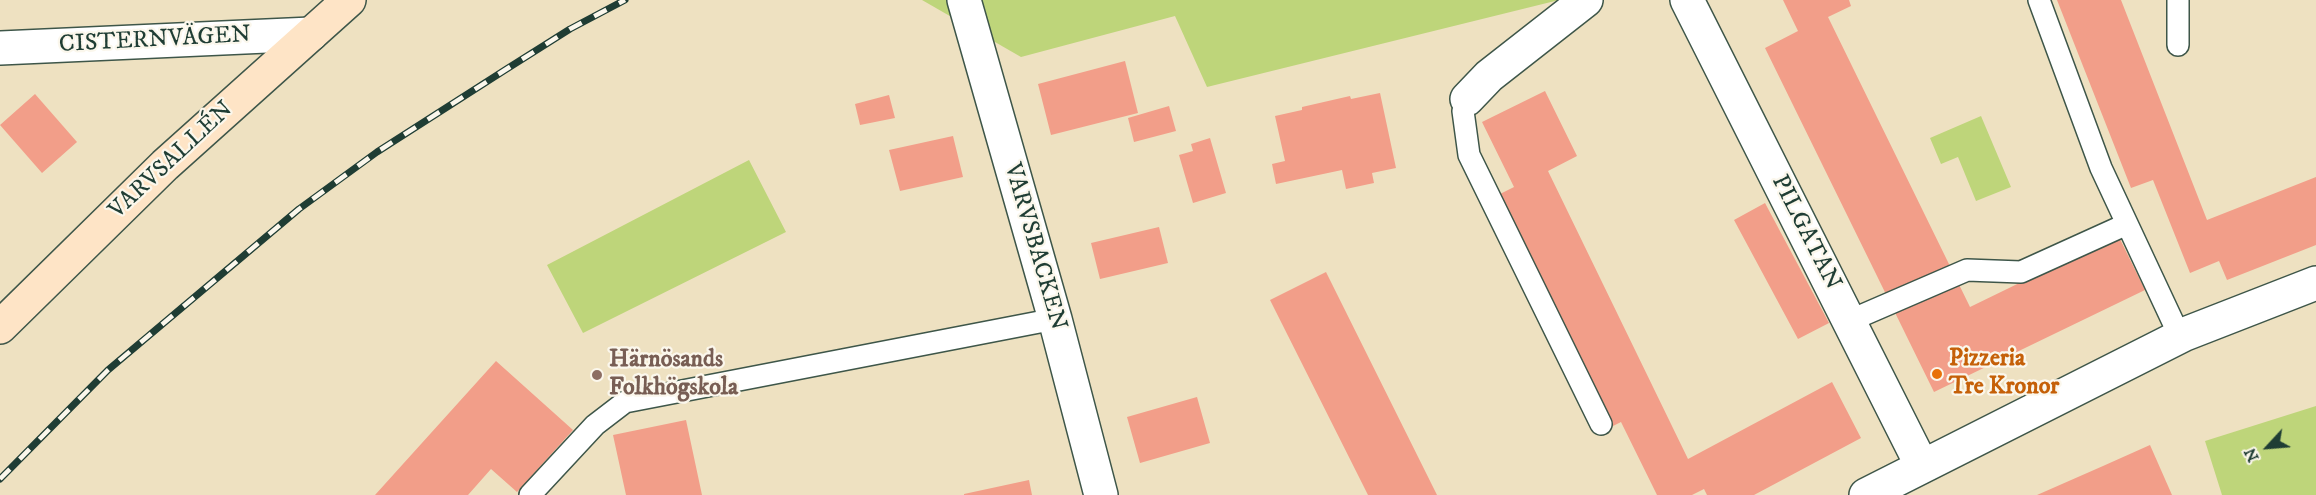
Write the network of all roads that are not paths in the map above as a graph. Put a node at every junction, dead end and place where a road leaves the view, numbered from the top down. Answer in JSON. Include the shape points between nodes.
{"nodes":[{"id":1,"x":350,"y":0,"type":"edge"},
{"id":2,"x":964,"y":0,"type":"edge"},
{"id":3,"x":1586,"y":0,"type":"edge"},
{"id":4,"x":1687,"y":0,"type":"edge"},
{"id":5,"x":2039,"y":0,"type":"edge"},
{"id":6,"x":2178,"y":0,"type":"edge"},
{"id":7,"x":311,"y":34,"type":"junction"},
{"id":8,"x":2178,"y":45,"type":"dead end"},
{"id":9,"x":0,"y":48,"type":"edge"},
{"id":10,"x":1467,"y":99,"type":"joint"},
{"id":11,"x":2127,"y":224,"type":"junction"},
{"id":12,"x":2316,"y":283,"type":"edge"},
{"id":13,"x":1055,"y":319,"type":"junction"},
{"id":14,"x":1849,"y":321,"type":"junction"},
{"id":15,"x":0,"y":327,"type":"edge"},
{"id":16,"x":2180,"y":337,"type":"junction"},
{"id":17,"x":1601,"y":423,"type":"dead end"},
{"id":18,"x":1922,"y":466,"type":"junction"},
{"id":19,"x":530,"y":495,"type":"edge"},
{"id":20,"x":1101,"y":495,"type":"edge"},
{"id":21,"x":1866,"y":495,"type":"edge"}],
"edges":[{"from":1,"to":7,"type":"street","name":"VARVSALLÉN"},
{"from":2,"to":13,"type":"street","name":"VARVSBACKEN"},
{"from":3,"to":10,"type":"street","via":[[1489,76]]},
{"from":4,"to":14,"type":"street","name":"PILGATAN"},
{"from":5,"to":11,"type":"lane","via":[[2101,168]]},
{"from":6,"to":8,"type":"lane"},
{"from":7,"to":9,"type":"street","name":"CISTERNVÄGEN"},
{"from":7,"to":15,"type":"street","name":"VARVSALLÉN","via":[[165,165]]},
{"from":10,"to":17,"type":"lane","via":[[1463,111],[1470,155]]},
{"from":11,"to":14,"type":"lane","via":[[2021,272],[1967,270]]},
{"from":11,"to":16,"type":"lane"},
{"from":12,"to":16,"type":"street"},
{"from":13,"to":19,"type":"lane","via":[[625,402],[595,425]]},
{"from":13,"to":20,"type":"street","name":"VARVSBACKEN"},
{"from":14,"to":18,"type":"street","name":"PILGATAN"},
{"from":16,"to":18,"type":"street"},
{"from":18,"to":21,"type":"street"}]}
